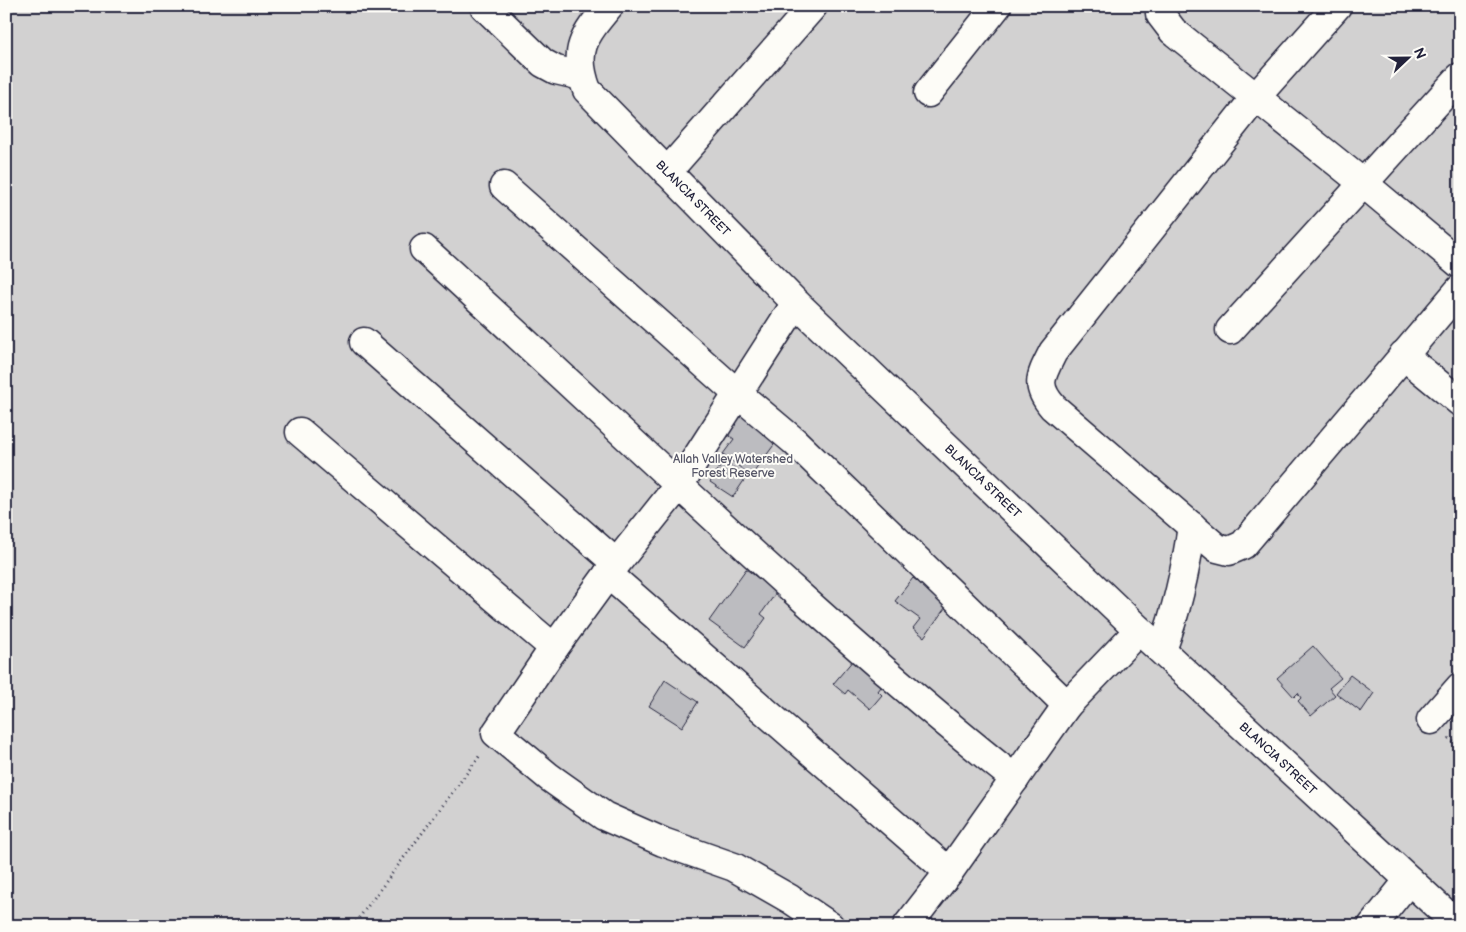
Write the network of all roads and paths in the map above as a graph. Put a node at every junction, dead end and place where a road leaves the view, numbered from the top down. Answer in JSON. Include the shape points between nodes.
{"nodes":[{"id":1,"x":484,"y":6,"type":"edge"},
{"id":2,"x":610,"y":6,"type":"edge"},
{"id":3,"x":813,"y":6,"type":"edge"},
{"id":4,"x":997,"y":6,"type":"edge"},
{"id":5,"x":1160,"y":6,"type":"edge"},
{"id":6,"x":1337,"y":6,"type":"edge"},
{"id":7,"x":582,"y":76,"type":"junction"},
{"id":8,"x":1460,"y":77,"type":"edge"},
{"id":9,"x":928,"y":93,"type":"dead end"},
{"id":10,"x":1255,"y":98,"type":"junction"},
{"id":11,"x":667,"y":172,"type":"junction"},
{"id":12,"x":1363,"y":183,"type":"junction"},
{"id":13,"x":504,"y":186,"type":"dead end"},
{"id":14,"x":424,"y":250,"type":"dead end"},
{"id":15,"x":1460,"y":264,"type":"edge"},
{"id":16,"x":1460,"y":289,"type":"edge"},
{"id":17,"x":796,"y":303,"type":"junction"},
{"id":18,"x":1230,"y":330,"type":"dead end"},
{"id":19,"x":364,"y":342,"type":"dead end"},
{"id":20,"x":1404,"y":354,"type":"junction"},
{"id":21,"x":738,"y":394,"type":"junction"},
{"id":22,"x":1460,"y":402,"type":"edge"},
{"id":23,"x":300,"y":432,"type":"dead end"},
{"id":24,"x":678,"y":485,"type":"junction"},
{"id":25,"x":1192,"y":526,"type":"junction"},
{"id":26,"x":612,"y":568,"type":"junction"},
{"id":27,"x":1139,"y":630,"type":"junction"},
{"id":28,"x":554,"y":648,"type":"junction"},
{"id":29,"x":1162,"y":650,"type":"junction"},
{"id":30,"x":1460,"y":687,"type":"edge"},
{"id":31,"x":1067,"y":705,"type":"junction"},
{"id":32,"x":1431,"y":720,"type":"dead end"},
{"id":33,"x":496,"y":733,"type":"junction"},
{"id":34,"x":1015,"y":779,"type":"junction"},
{"id":35,"x":949,"y":872,"type":"junction"},
{"id":36,"x":1410,"y":880,"type":"junction"},
{"id":37,"x":353,"y":926,"type":"edge"},
{"id":38,"x":830,"y":926,"type":"edge"},
{"id":39,"x":907,"y":926,"type":"edge"},
{"id":40,"x":1372,"y":926,"type":"edge"},
{"id":41,"x":1459,"y":926,"type":"edge"}],
"edges":[{"from":1,"to":7,"type":"street","via":[[543,63],[556,70]]},
{"from":2,"to":7,"type":"street","name":"BLANCIA STREET","via":[[588,32],[582,46]]},
{"from":3,"to":11,"type":"street"},
{"from":4,"to":9,"type":"street"},
{"from":5,"to":10,"type":"street","via":[[1160,14],[1173,31]]},
{"from":6,"to":10,"type":"street"},
{"from":7,"to":11,"type":"street","name":"BLANCIA STREET","via":[[587,90]]},
{"from":8,"to":12,"type":"street"},
{"from":10,"to":12,"type":"street"},
{"from":10,"to":25,"type":"street","via":[[1053,352],[1042,375],[1044,396],[1053,407]]},
{"from":11,"to":17,"type":"street","name":"BLANCIA STREET"},
{"from":12,"to":15,"type":"street"},
{"from":12,"to":18,"type":"street"},
{"from":13,"to":21,"type":"street"},
{"from":14,"to":24,"type":"street"},
{"from":16,"to":20,"type":"street"},
{"from":17,"to":21,"type":"street"},
{"from":17,"to":27,"type":"street","name":"BLANCIA STREET"},
{"from":19,"to":26,"type":"street"},
{"from":20,"to":22,"type":"street"},
{"from":20,"to":25,"type":"street","via":[[1243,545],[1229,551],[1217,548]]},
{"from":21,"to":24,"type":"street"},
{"from":21,"to":31,"type":"street","via":[[794,441]]},
{"from":23,"to":28,"type":"street"},
{"from":24,"to":26,"type":"street"},
{"from":24,"to":34,"type":"street","via":[[902,688]]},
{"from":25,"to":29,"type":"street","via":[[1186,568]]},
{"from":26,"to":28,"type":"street"},
{"from":26,"to":35,"type":"street"},
{"from":27,"to":29,"type":"street","name":"BLANCIA STREET"},
{"from":27,"to":31,"type":"street"},
{"from":28,"to":33,"type":"street"},
{"from":29,"to":36,"type":"street","name":"BLANCIA STREET"},
{"from":30,"to":32,"type":"street"},
{"from":31,"to":34,"type":"street"},
{"from":33,"to":37,"type":"path"},
{"from":33,"to":38,"type":"street","via":[[549,777],[604,816],[663,842],[734,867]]},
{"from":34,"to":35,"type":"street"},
{"from":35,"to":39,"type":"street"},
{"from":36,"to":40,"type":"street"},
{"from":36,"to":41,"type":"street","name":"BLANCIA STREET"}]}
